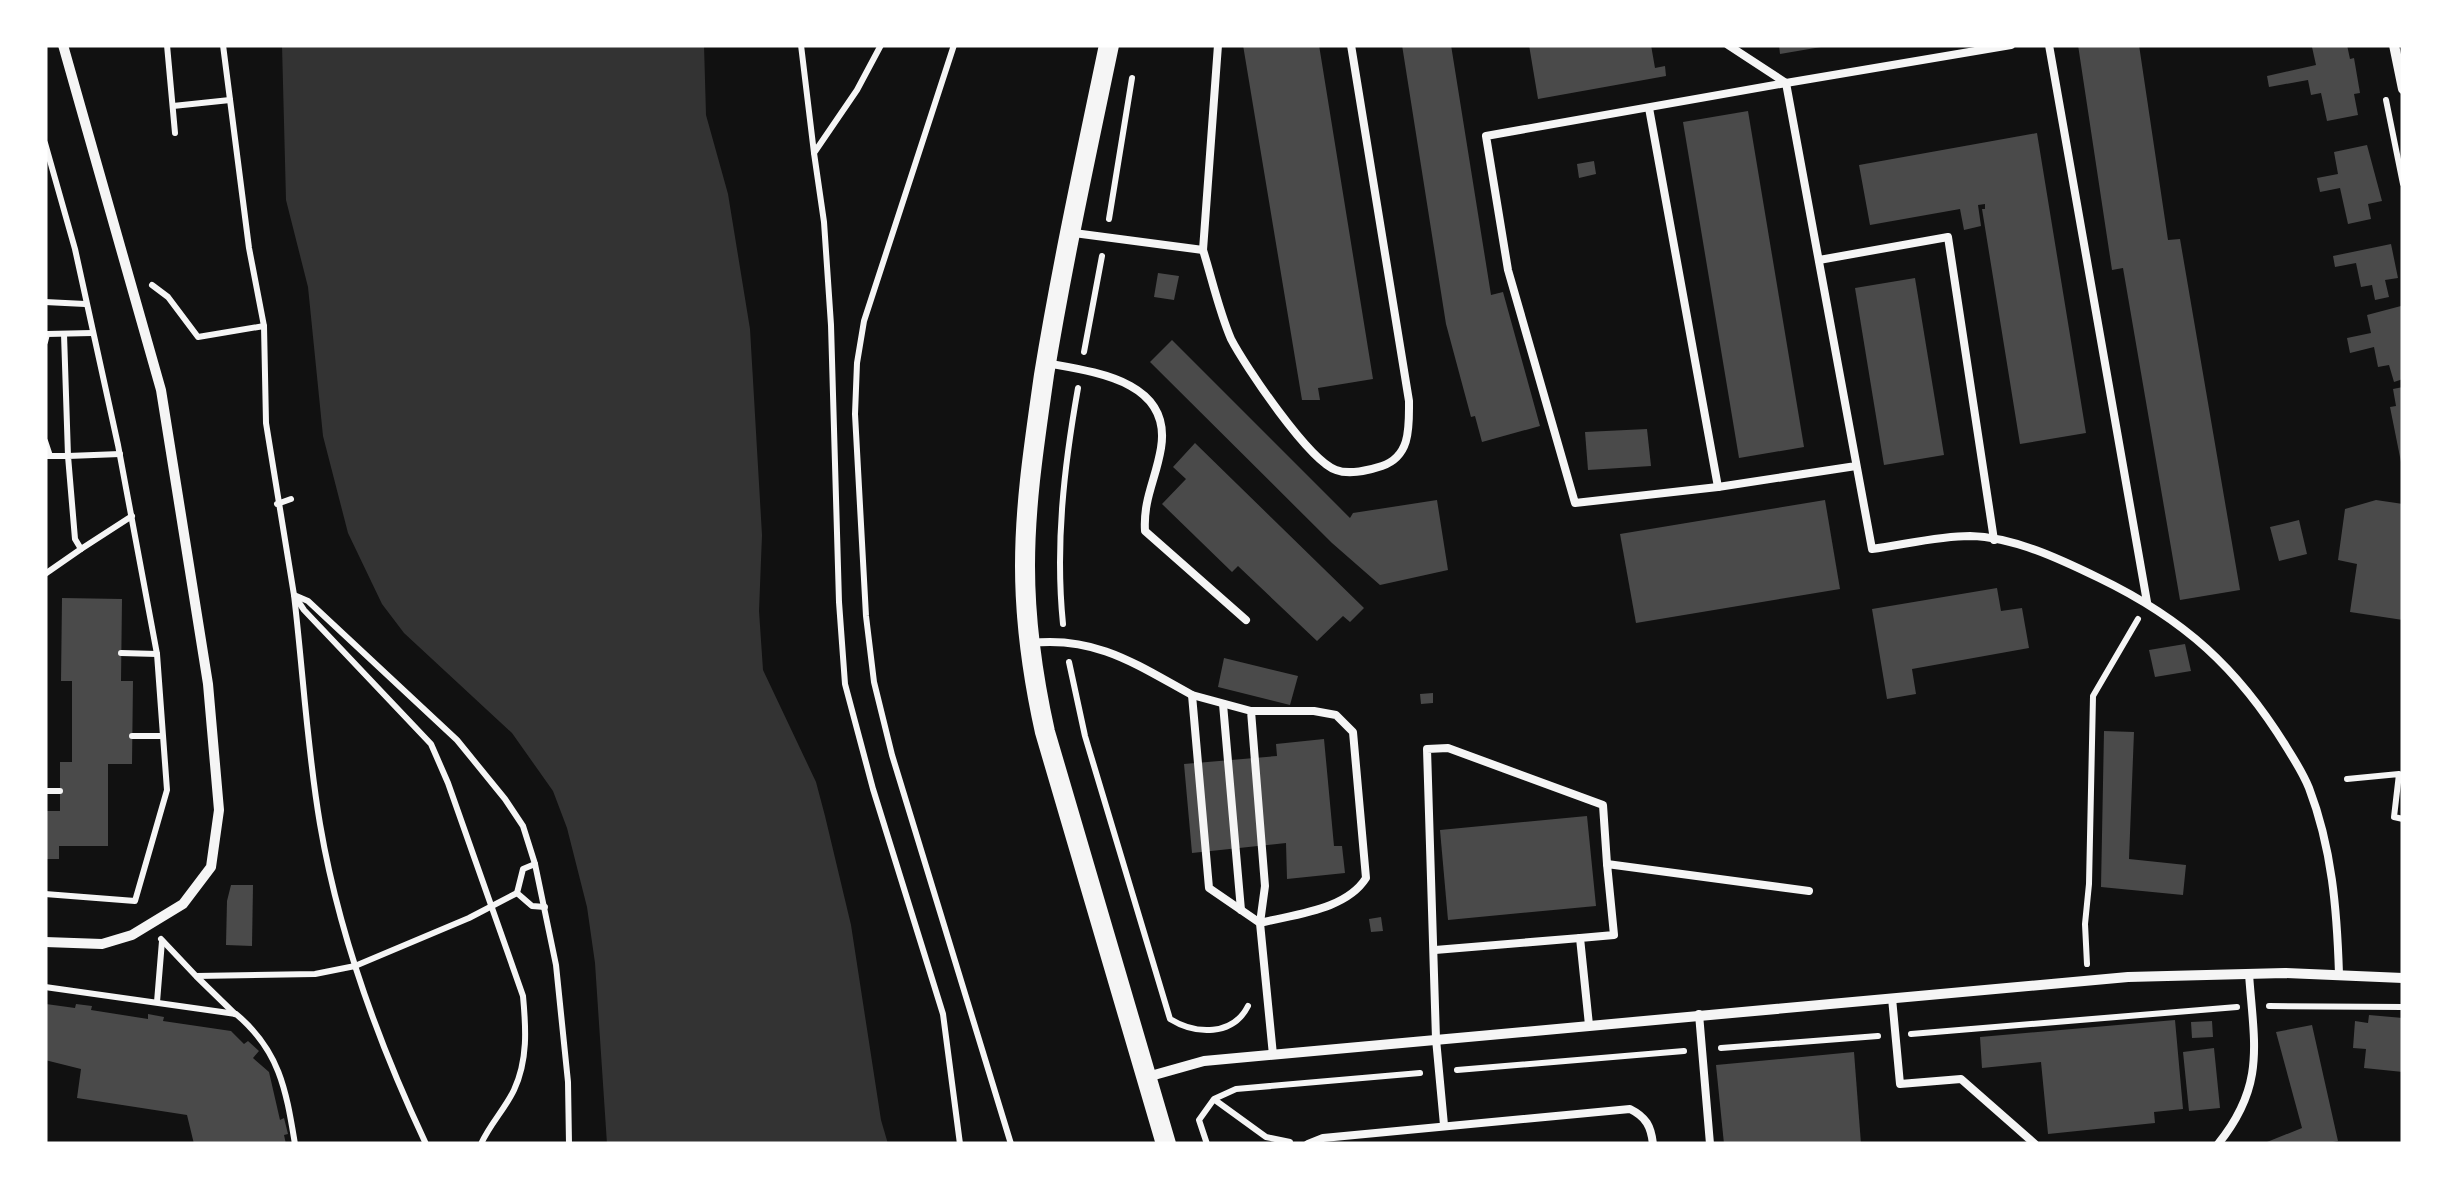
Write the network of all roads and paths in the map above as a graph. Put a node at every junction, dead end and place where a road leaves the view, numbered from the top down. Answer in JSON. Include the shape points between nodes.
{"nodes":[{"id":1,"x":63,"y":45,"type":"edge"},
{"id":2,"x":166,"y":45,"type":"edge"},
{"id":3,"x":800,"y":45,"type":"edge"},
{"id":4,"x":881,"y":45,"type":"edge"},
{"id":5,"x":954,"y":45,"type":"edge"},
{"id":6,"x":1099,"y":45,"type":"edge"},
{"id":7,"x":1109,"y":45,"type":"edge"},
{"id":8,"x":1218,"y":45,"type":"edge"},
{"id":9,"x":1351,"y":45,"type":"edge"},
{"id":10,"x":1728,"y":45,"type":"edge"},
{"id":11,"x":2011,"y":45,"type":"edge"},
{"id":12,"x":2049,"y":45,"type":"edge"},
{"id":13,"x":2394,"y":45,"type":"edge"},
{"id":14,"x":226,"y":48,"type":"edge"},
{"id":15,"x":1134,"y":64,"type":"dead end"},
{"id":16,"x":1786,"y":83,"type":"junction"},
{"id":17,"x":2403,"y":89,"type":"edge"},
{"id":18,"x":2386,"y":96,"type":"dead end"},
{"id":19,"x":230,"y":100,"type":"junction"},
{"id":20,"x":172,"y":106,"type":"junction"},
{"id":21,"x":1649,"y":108,"type":"junction"},
{"id":22,"x":175,"y":134,"type":"dead end"},
{"id":23,"x":45,"y":143,"type":"edge"},
{"id":24,"x":814,"y":153,"type":"junction"},
{"id":25,"x":1082,"y":167,"type":"junction"},
{"id":26,"x":2403,"y":184,"type":"edge"},
{"id":27,"x":1070,"y":232,"type":"junction"},
{"id":28,"x":1106,"y":237,"type":"junction"},
{"id":29,"x":1202,"y":250,"type":"junction"},
{"id":30,"x":1818,"y":260,"type":"junction"},
{"id":31,"x":132,"y":287,"type":"junction"},
{"id":32,"x":45,"y":302,"type":"edge"},
{"id":33,"x":85,"y":304,"type":"junction"},
{"id":34,"x":264,"y":326,"type":"junction"},
{"id":35,"x":92,"y":333,"type":"junction"},
{"id":36,"x":64,"y":334,"type":"junction"},
{"id":37,"x":45,"y":342,"type":"edge"},
{"id":38,"x":1046,"y":363,"type":"junction"},
{"id":39,"x":1081,"y":369,"type":"junction"},
{"id":40,"x":45,"y":441,"type":"edge"},
{"id":41,"x":120,"y":454,"type":"junction"},
{"id":42,"x":48,"y":456,"type":"edge"},
{"id":43,"x":68,"y":456,"type":"junction"},
{"id":44,"x":1856,"y":466,"type":"junction"},
{"id":45,"x":1718,"y":487,"type":"junction"},
{"id":46,"x":291,"y":499,"type":"dead end"},
{"id":47,"x":277,"y":504,"type":"junction"},
{"id":48,"x":132,"y":516,"type":"junction"},
{"id":49,"x":1994,"y":540,"type":"junction"},
{"id":50,"x":81,"y":550,"type":"junction"},
{"id":51,"x":45,"y":574,"type":"edge"},
{"id":52,"x":294,"y":594,"type":"junction"},
{"id":53,"x":2147,"y":603,"type":"junction"},
{"id":54,"x":1246,"y":620,"type":"dead end"},
{"id":55,"x":1065,"y":642,"type":"junction"},
{"id":56,"x":1030,"y":644,"type":"junction"},
{"id":57,"x":121,"y":654,"type":"dead end"},
{"id":58,"x":157,"y":654,"type":"junction"},
{"id":59,"x":1192,"y":695,"type":"junction"},
{"id":60,"x":1223,"y":704,"type":"junction"},
{"id":61,"x":1251,"y":710,"type":"junction"},
{"id":62,"x":132,"y":736,"type":"dead end"},
{"id":63,"x":162,"y":736,"type":"junction"},
{"id":64,"x":2347,"y":779,"type":"dead end"},
{"id":65,"x":45,"y":791,"type":"edge"},
{"id":66,"x":60,"y":791,"type":"dead end"},
{"id":67,"x":2403,"y":818,"type":"edge"},
{"id":68,"x":535,"y":864,"type":"junction"},
{"id":69,"x":1608,"y":864,"type":"junction"},
{"id":70,"x":1809,"y":891,"type":"dead end"},
{"id":71,"x":517,"y":893,"type":"junction"},
{"id":72,"x":45,"y":894,"type":"edge"},
{"id":73,"x":545,"y":906,"type":"junction"},
{"id":74,"x":489,"y":908,"type":"junction"},
{"id":75,"x":1241,"y":910,"type":"junction"},
{"id":76,"x":1260,"y":924,"type":"junction"},
{"id":77,"x":152,"y":926,"type":"junction"},
{"id":78,"x":1580,"y":938,"type":"junction"},
{"id":79,"x":162,"y":940,"type":"junction"},
{"id":80,"x":45,"y":942,"type":"edge"},
{"id":81,"x":1435,"y":950,"type":"junction"},
{"id":82,"x":355,"y":966,"type":"junction"},
{"id":83,"x":2249,"y":974,"type":"junction"},
{"id":84,"x":2339,"y":974,"type":"junction"},
{"id":85,"x":196,"y":976,"type":"junction"},
{"id":86,"x":2403,"y":978,"type":"edge"},
{"id":87,"x":2088,"y":980,"type":"junction"},
{"id":88,"x":45,"y":986,"type":"edge"},
{"id":89,"x":1250,"y":996,"type":"dead end"},
{"id":90,"x":1892,"y":998,"type":"junction"},
{"id":91,"x":157,"y":1002,"type":"junction"},
{"id":92,"x":2251,"y":1006,"type":"junction"},
{"id":93,"x":2403,"y":1006,"type":"edge"},
{"id":94,"x":236,"y":1014,"type":"junction"},
{"id":95,"x":1698,"y":1014,"type":"junction"},
{"id":96,"x":1588,"y":1025,"type":"junction"},
{"id":97,"x":1895,"y":1035,"type":"junction"},
{"id":98,"x":1436,"y":1040,"type":"junction"},
{"id":99,"x":1702,"y":1049,"type":"junction"},
{"id":100,"x":1272,"y":1055,"type":"junction"},
{"id":101,"x":1439,"y":1071,"type":"junction"},
{"id":102,"x":1146,"y":1077,"type":"junction"},
{"id":103,"x":1214,"y":1099,"type":"junction"},
{"id":104,"x":1444,"y":1125,"type":"junction"},
{"id":105,"x":295,"y":1144,"type":"edge"},
{"id":106,"x":426,"y":1144,"type":"edge"},
{"id":107,"x":482,"y":1144,"type":"edge"},
{"id":108,"x":569,"y":1144,"type":"edge"},
{"id":109,"x":960,"y":1144,"type":"edge"},
{"id":110,"x":1011,"y":1144,"type":"edge"},
{"id":111,"x":1166,"y":1144,"type":"edge"},
{"id":112,"x":1207,"y":1144,"type":"edge"},
{"id":113,"x":1297,"y":1144,"type":"edge"},
{"id":114,"x":1308,"y":1144,"type":"edge"},
{"id":115,"x":1653,"y":1144,"type":"edge"},
{"id":116,"x":1710,"y":1144,"type":"edge"},
{"id":117,"x":2034,"y":1144,"type":"edge"},
{"id":118,"x":2218,"y":1144,"type":"edge"}],
"edges":[{"from":1,"to":31,"type":"street"},
{"from":2,"to":20,"type":"path"},
{"from":3,"to":24,"type":"path"},
{"from":4,"to":24,"type":"path"},
{"from":5,"to":110,"type":"path","via":[[864,321],[855,414],[860,524],[874,682]]},
{"from":6,"to":25,"type":"main road"},
{"from":7,"to":25,"type":"main road"},
{"from":8,"to":29,"type":"lane"},
{"from":9,"to":29,"type":"lane","via":[[1409,401],[1409,438],[1394,462],[1336,470],[1314,454],[1232,339]]},
{"from":10,"to":16,"type":"lane"},
{"from":11,"to":16,"type":"lane"},
{"from":12,"to":53,"type":"lane"},
{"from":13,"to":17,"type":"street"},
{"from":14,"to":19,"type":"path"},
{"from":15,"to":28,"type":"path"},
{"from":16,"to":21,"type":"lane"},
{"from":16,"to":30,"type":"lane"},
{"from":18,"to":26,"type":"path"},
{"from":19,"to":20,"type":"path"},
{"from":19,"to":34,"type":"path"},
{"from":20,"to":22,"type":"path"},
{"from":21,"to":45,"type":"lane"},
{"from":21,"to":45,"type":"lane","via":[[1486,136],[1508,270],[1575,503]]},
{"from":23,"to":33,"type":"path"},
{"from":24,"to":109,"type":"path","via":[[830,324],[845,684],[943,1014]]},
{"from":25,"to":27,"type":"main road"},
{"from":27,"to":28,"type":"lane"},
{"from":27,"to":38,"type":"main road"},
{"from":28,"to":29,"type":"lane"},
{"from":28,"to":39,"type":"path"},
{"from":30,"to":44,"type":"lane"},
{"from":30,"to":49,"type":"lane","via":[[1948,238]]},
{"from":31,"to":34,"type":"path","via":[[155,285],[194,335]]},
{"from":31,"to":77,"type":"street","via":[[167,424],[219,787],[211,867],[183,904]]},
{"from":32,"to":33,"type":"path"},
{"from":33,"to":35,"type":"path"},
{"from":34,"to":47,"type":"path"},
{"from":35,"to":36,"type":"path"},
{"from":35,"to":41,"type":"path"},
{"from":36,"to":37,"type":"path","via":[[47,334]]},
{"from":36,"to":43,"type":"path"},
{"from":38,"to":39,"type":"lane"},
{"from":38,"to":56,"type":"main road","via":[[1028,500]]},
{"from":39,"to":54,"type":"lane","via":[[1151,398],[1161,446],[1144,508],[1145,532]]},
{"from":39,"to":55,"type":"path","via":[[1061,507]]},
{"from":40,"to":42,"type":"path"},
{"from":41,"to":43,"type":"path"},
{"from":41,"to":48,"type":"path"},
{"from":42,"to":43,"type":"path"},
{"from":43,"to":50,"type":"path"},
{"from":44,"to":45,"type":"lane"},
{"from":44,"to":49,"type":"lane","via":[[1872,550],[1969,536]]},
{"from":46,"to":47,"type":"path"},
{"from":47,"to":52,"type":"path"},
{"from":48,"to":50,"type":"path"},
{"from":48,"to":58,"type":"path"},
{"from":49,"to":53,"type":"lane","via":[[2056,558]]},
{"from":50,"to":51,"type":"path"},
{"from":52,"to":68,"type":"path","via":[[456,740],[505,799]]},
{"from":52,"to":74,"type":"path","via":[[430,744]]},
{"from":52,"to":82,"type":"path","via":[[320,828]]},
{"from":53,"to":84,"type":"lane","via":[[2240,678],[2297,764],[2332,878]]},
{"from":53,"to":87,"type":"path","via":[[2093,696]]},
{"from":55,"to":56,"type":"lane"},
{"from":55,"to":59,"type":"lane","via":[[1114,652]]},
{"from":55,"to":89,"type":"path","via":[[1085,736],[1170,1019],[1198,1031],[1220,1029],[1246,1012]]},
{"from":56,"to":102,"type":"main road","via":[[1045,732]]},
{"from":57,"to":58,"type":"path"},
{"from":58,"to":63,"type":"path"},
{"from":59,"to":60,"type":"lane"},
{"from":59,"to":75,"type":"lane","via":[[1210,888]]},
{"from":60,"to":61,"type":"lane"},
{"from":60,"to":75,"type":"lane"},
{"from":61,"to":76,"type":"lane","via":[[1265,886]]},
{"from":61,"to":76,"type":"lane","via":[[1336,715],[1352,732],[1366,878],[1341,900]]},
{"from":62,"to":63,"type":"path"},
{"from":63,"to":72,"type":"path","via":[[168,790],[134,901]]},
{"from":64,"to":67,"type":"path","via":[[2400,774],[2394,817]]},
{"from":65,"to":66,"type":"path"},
{"from":68,"to":71,"type":"path","via":[[523,869]]},
{"from":68,"to":73,"type":"path"},
{"from":69,"to":70,"type":"lane"},
{"from":69,"to":78,"type":"lane","via":[[1614,936]]},
{"from":69,"to":81,"type":"lane","via":[[1602,805],[1448,748],[1427,749]]},
{"from":71,"to":73,"type":"path","via":[[532,906]]},
{"from":71,"to":74,"type":"path"},
{"from":73,"to":108,"type":"path"},
{"from":74,"to":82,"type":"path"},
{"from":74,"to":107,"type":"path","via":[[515,970],[526,1028],[514,1092]]},
{"from":75,"to":76,"type":"lane"},
{"from":76,"to":100,"type":"lane"},
{"from":77,"to":79,"type":"path"},
{"from":77,"to":80,"type":"street","via":[[102,944]]},
{"from":78,"to":81,"type":"lane"},
{"from":78,"to":96,"type":"lane"},
{"from":79,"to":85,"type":"path"},
{"from":79,"to":91,"type":"path"},
{"from":81,"to":98,"type":"lane"},
{"from":82,"to":85,"type":"path","via":[[315,974]]},
{"from":82,"to":106,"type":"path"},
{"from":83,"to":84,"type":"street"},
{"from":83,"to":87,"type":"street"},
{"from":83,"to":92,"type":"lane"},
{"from":84,"to":86,"type":"street"},
{"from":85,"to":94,"type":"path"},
{"from":87,"to":90,"type":"street"},
{"from":88,"to":91,"type":"path"},
{"from":90,"to":95,"type":"street"},
{"from":90,"to":97,"type":"lane"},
{"from":91,"to":94,"type":"path"},
{"from":92,"to":93,"type":"path"},
{"from":92,"to":97,"type":"path"},
{"from":92,"to":118,"type":"lane","via":[[2255,1067],[2239,1118]]},
{"from":94,"to":105,"type":"path","via":[[258,1033],[284,1081]]},
{"from":95,"to":96,"type":"street"},
{"from":95,"to":99,"type":"lane"},
{"from":96,"to":98,"type":"street"},
{"from":97,"to":99,"type":"path"},
{"from":97,"to":117,"type":"lane","via":[[1900,1084],[1961,1079]]},
{"from":98,"to":100,"type":"street"},
{"from":98,"to":101,"type":"lane"},
{"from":99,"to":101,"type":"path"},
{"from":99,"to":116,"type":"lane"},
{"from":100,"to":102,"type":"street","via":[[1204,1061]]},
{"from":101,"to":103,"type":"path","via":[[1236,1089]]},
{"from":101,"to":104,"type":"lane"},
{"from":102,"to":111,"type":"main road"},
{"from":103,"to":112,"type":"path","via":[[1199,1120]]},
{"from":103,"to":113,"type":"path","via":[[1266,1137]]},
{"from":104,"to":114,"type":"lane"},
{"from":104,"to":115,"type":"lane","via":[[1630,1108],[1644,1116]]}]}
